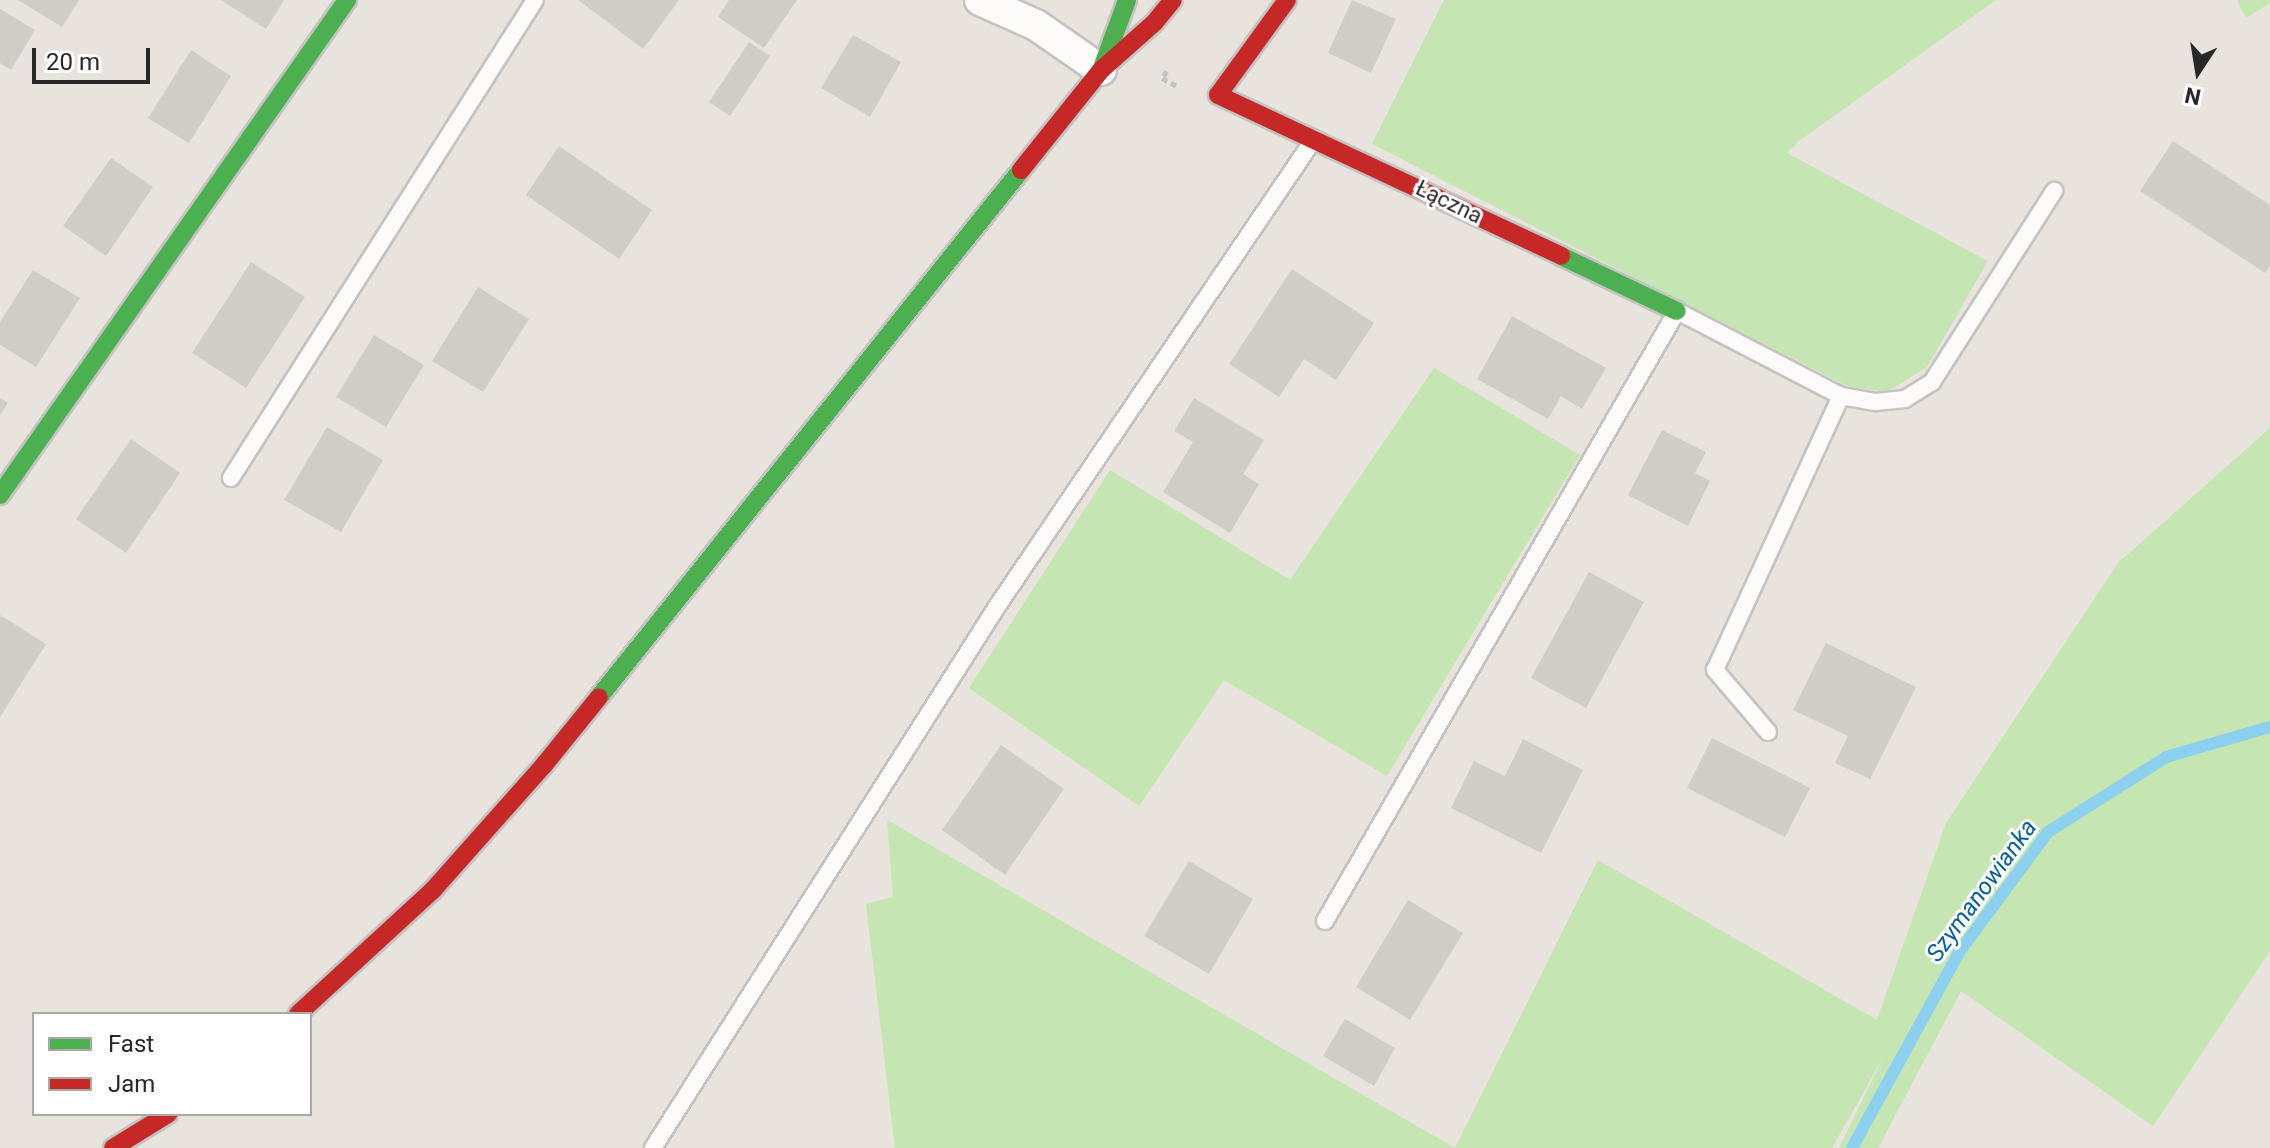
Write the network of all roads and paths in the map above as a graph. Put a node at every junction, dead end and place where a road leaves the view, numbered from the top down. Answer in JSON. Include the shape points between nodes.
{"nodes":[{"id":1,"x":347,"y":0,"type":"edge"},
{"id":2,"x":535,"y":0,"type":"edge"},
{"id":3,"x":980,"y":0,"type":"edge"},
{"id":4,"x":1127,"y":0,"type":"edge"},
{"id":5,"x":1173,"y":0,"type":"edge"},
{"id":6,"x":1287,"y":0,"type":"edge"},
{"id":7,"x":1101,"y":70,"type":"junction"},
{"id":8,"x":1315,"y":138,"type":"junction"},
{"id":9,"x":2054,"y":191,"type":"dead end"},
{"id":10,"x":1677,"y":311,"type":"junction"},
{"id":11,"x":1841,"y":396,"type":"junction"},
{"id":12,"x":231,"y":478,"type":"dead end"},
{"id":13,"x":0,"y":495,"type":"edge"},
{"id":14,"x":1768,"y":732,"type":"dead end"},
{"id":15,"x":1325,"y":921,"type":"dead end"},
{"id":16,"x":300,"y":1012,"type":"edge"},
{"id":17,"x":165,"y":1116,"type":"edge"},
{"id":18,"x":113,"y":1148,"type":"edge"},
{"id":19,"x":653,"y":1148,"type":"edge"}],
"edges":[{"from":1,"to":13,"type":"main road"},
{"from":2,"to":12,"type":"lane"},
{"from":3,"to":7,"type":"street","via":[[1036,25]]},
{"from":4,"to":7,"type":"main road"},
{"from":5,"to":7,"type":"main road"},
{"from":6,"to":8,"type":"main road","name":"Łączna","via":[[1218,95]]},
{"from":7,"to":16,"type":"main road","via":[[544,765],[433,890]]},
{"from":8,"to":10,"type":"main road","name":"Łączna"},
{"from":8,"to":19,"type":"lane","via":[[998,605]]},
{"from":9,"to":11,"type":"lane","via":[[1932,382],[1905,399],[1876,402]]},
{"from":10,"to":11,"type":"lane"},
{"from":10,"to":15,"type":"lane"},
{"from":11,"to":14,"type":"lane","via":[[1715,670]]},
{"from":17,"to":18,"type":"main road"}]}
